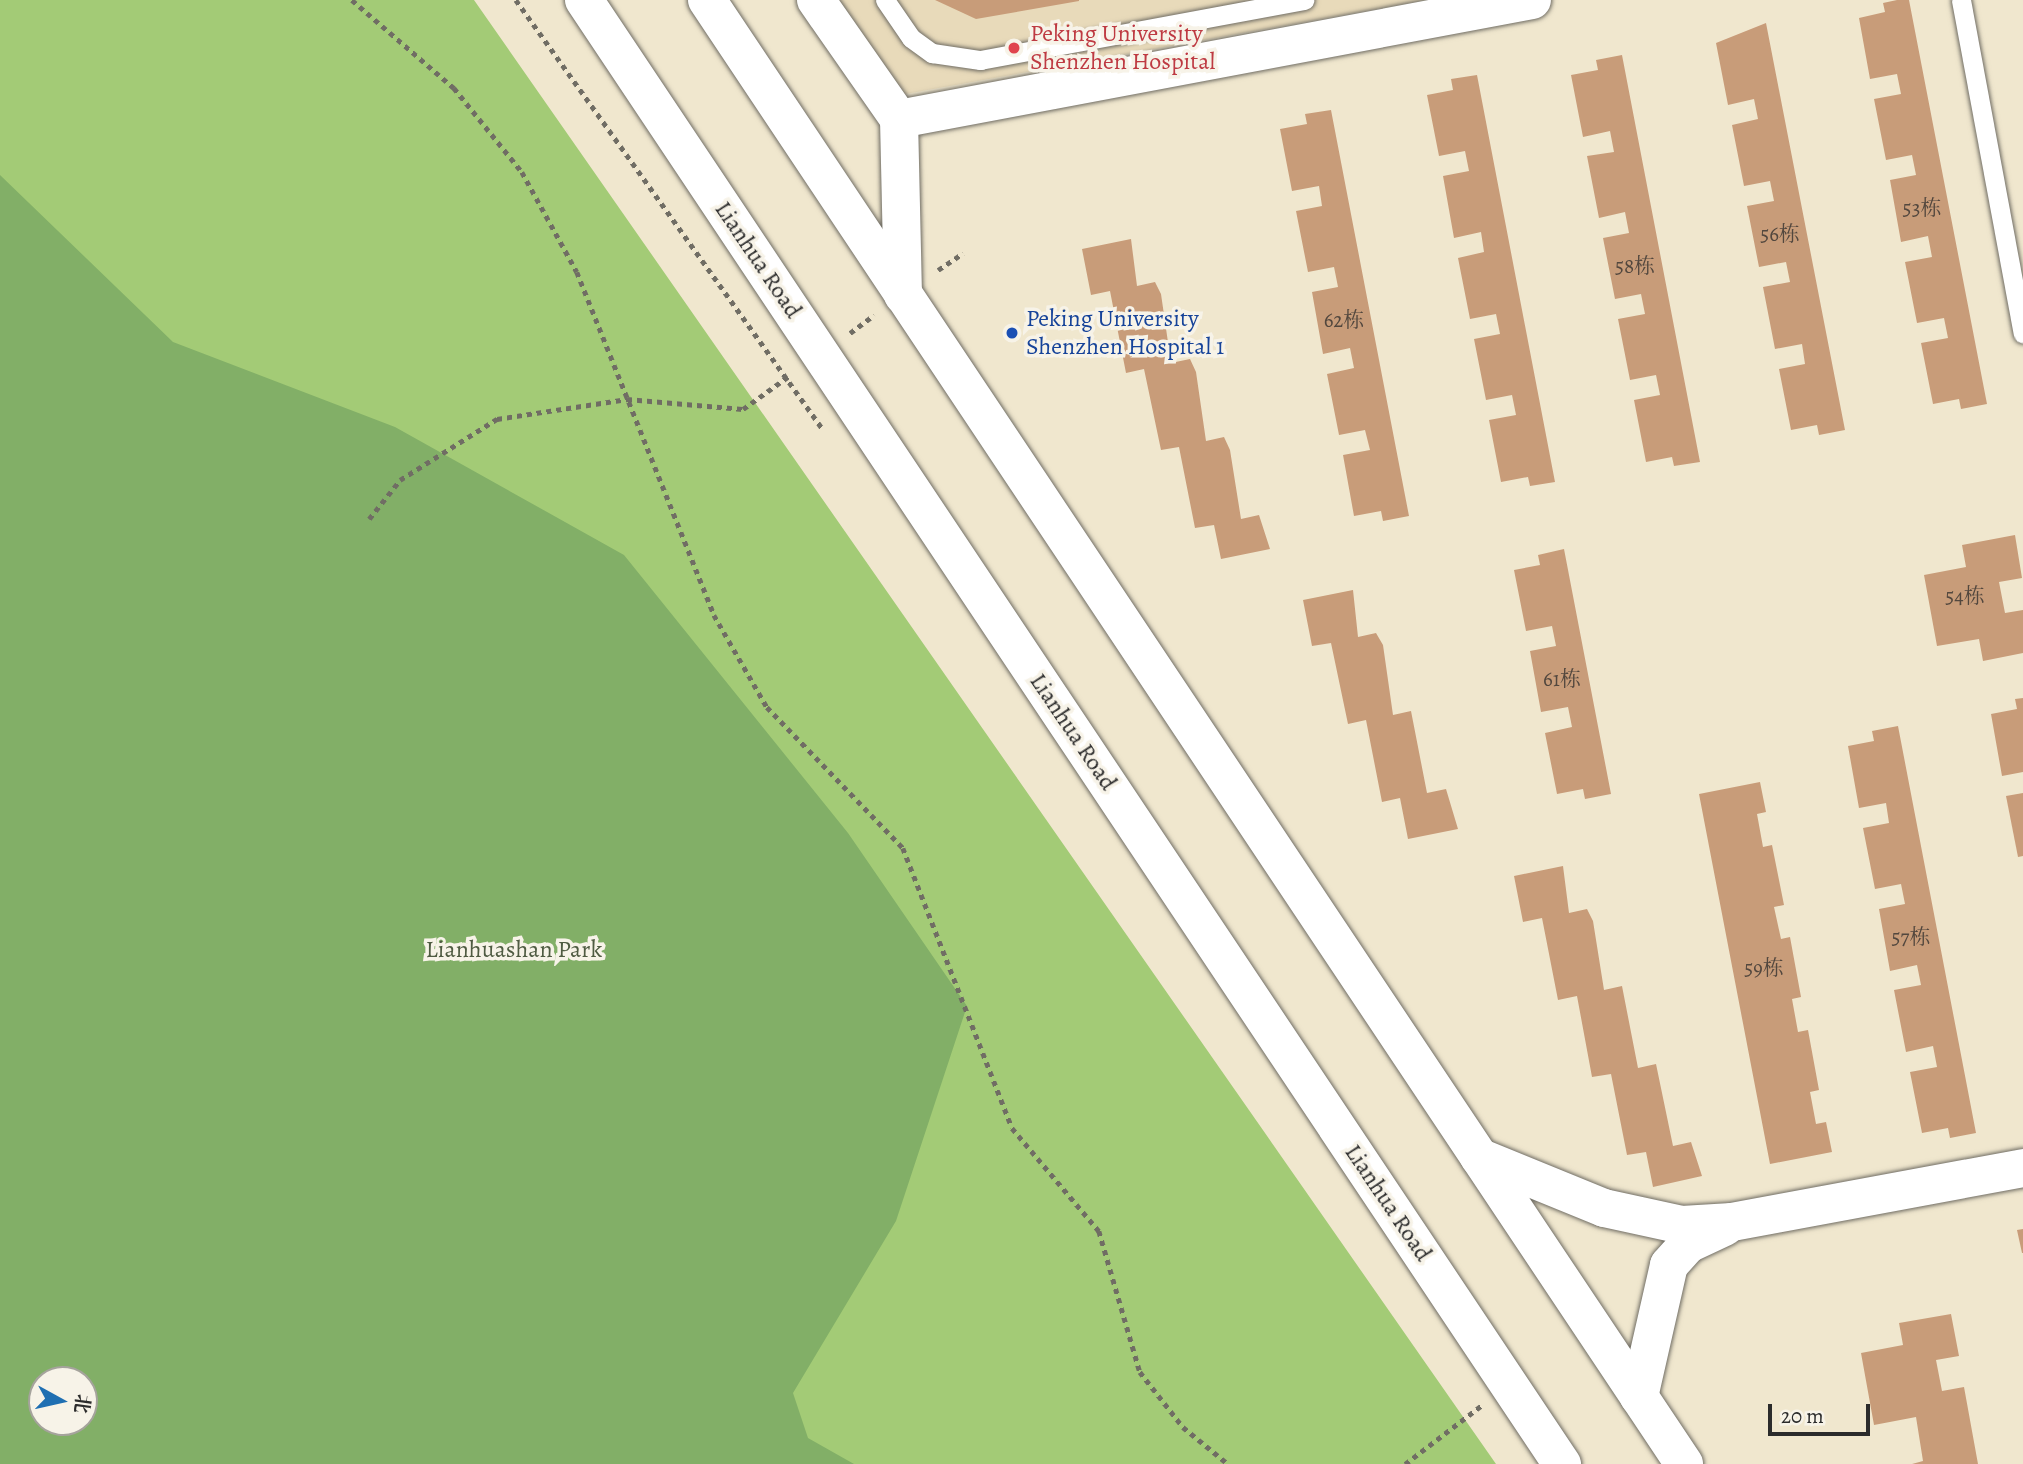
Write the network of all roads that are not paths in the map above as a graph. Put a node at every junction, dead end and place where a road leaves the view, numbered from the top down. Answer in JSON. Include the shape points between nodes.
{"nodes":[{"id":1,"x":584,"y":0,"type":"edge"},
{"id":2,"x":707,"y":0,"type":"edge"},
{"id":3,"x":816,"y":0,"type":"edge"},
{"id":4,"x":884,"y":0,"type":"edge"},
{"id":5,"x":1306,"y":0,"type":"edge"},
{"id":6,"x":1532,"y":0,"type":"edge"},
{"id":7,"x":1962,"y":0,"type":"edge"},
{"id":8,"x":898,"y":119,"type":"junction"},
{"id":9,"x":904,"y":295,"type":"junction"},
{"id":10,"x":2023,"y":333,"type":"edge"},
{"id":11,"x":1479,"y":1157,"type":"junction"},
{"id":12,"x":2023,"y":1168,"type":"edge"},
{"id":13,"x":1732,"y":1223,"type":"junction"},
{"id":14,"x":1639,"y":1397,"type":"junction"},
{"id":15,"x":1562,"y":1464,"type":"edge"},
{"id":16,"x":1684,"y":1464,"type":"edge"}],
"edges":[{"from":1,"to":15,"type":"main road","name":"Lianhua Road"},
{"from":2,"to":9,"type":"main road"},
{"from":3,"to":8,"type":"main road"},
{"from":4,"to":5,"type":"lane","via":[[911,38],[932,52],[980,60]]},
{"from":6,"to":8,"type":"main road"},
{"from":7,"to":10,"type":"lane"},
{"from":8,"to":9,"type":"main road"},
{"from":9,"to":11,"type":"main road"},
{"from":11,"to":13,"type":"main road","via":[[1630,1217],[1682,1226]]},
{"from":11,"to":14,"type":"main road"},
{"from":12,"to":13,"type":"main road"},
{"from":13,"to":14,"type":"main road","via":[[1688,1244],[1669,1265]]},
{"from":14,"to":16,"type":"main road"}]}
